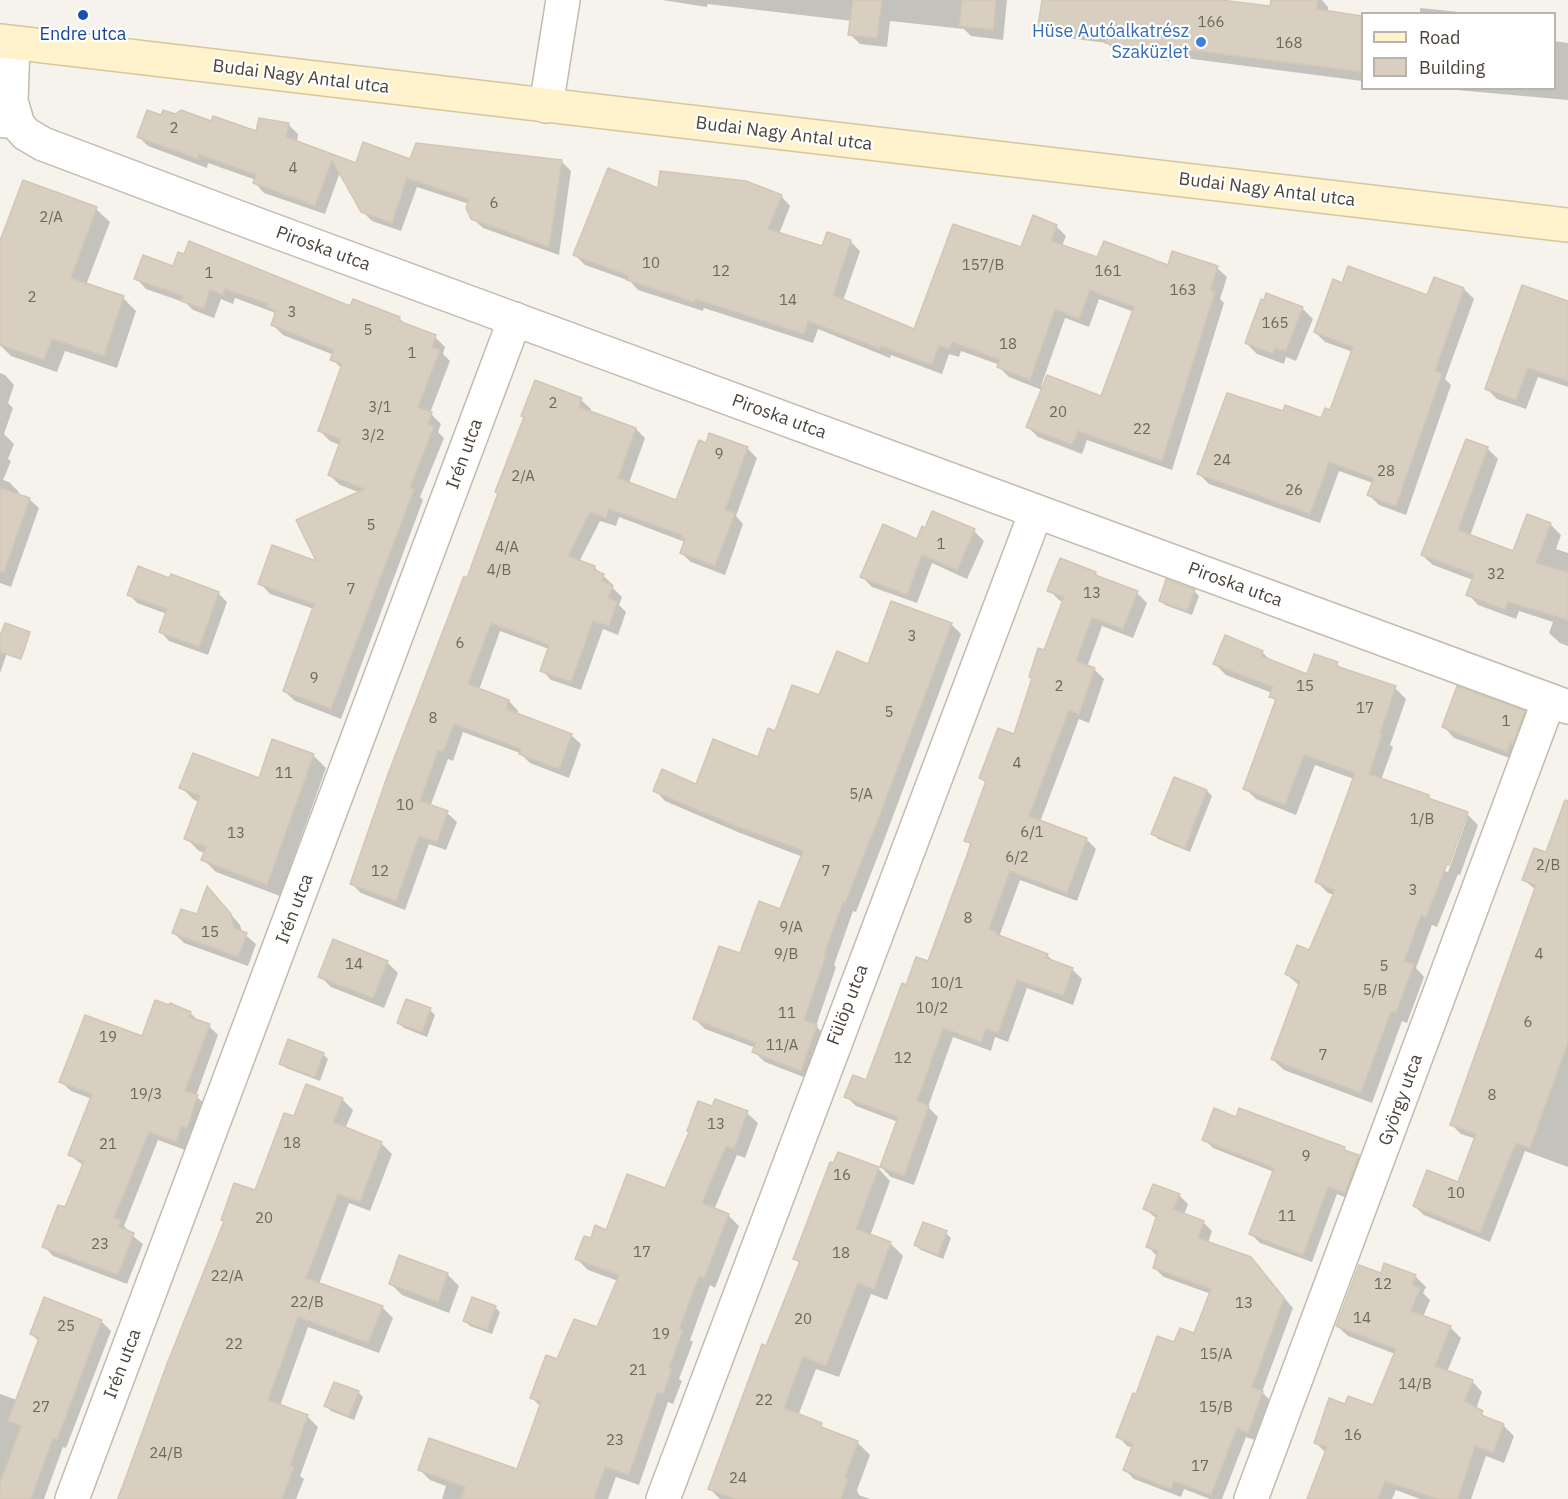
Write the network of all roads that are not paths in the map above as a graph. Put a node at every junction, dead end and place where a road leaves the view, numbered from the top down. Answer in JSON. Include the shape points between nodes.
{"nodes":[{"id":1,"x":563,"y":0,"type":"edge"},
{"id":2,"x":6,"y":42,"type":"edge"},
{"id":3,"x":11,"y":102,"type":"junction"},
{"id":4,"x":546,"y":106,"type":"junction"},
{"id":5,"x":0,"y":132,"type":"edge"},
{"id":6,"x":1568,"y":225,"type":"edge"},
{"id":7,"x":515,"y":319,"type":"junction"},
{"id":8,"x":1036,"y":512,"type":"junction"},
{"id":9,"x":1559,"y":704,"type":"edge"},
{"id":10,"x":72,"y":1499,"type":"edge"},
{"id":11,"x":663,"y":1499,"type":"edge"},
{"id":12,"x":1251,"y":1499,"type":"edge"}],
"edges":[{"from":1,"to":4,"type":"street"},
{"from":2,"to":3,"type":"street"},
{"from":2,"to":4,"type":"street","name":"Budai Nagy Antal utca"},
{"from":3,"to":5,"type":"street"},
{"from":3,"to":7,"type":"street","name":"Piroska utca","via":[[18,125],[43,144]]},
{"from":4,"to":6,"type":"street","name":"Budai Nagy Antal utca"},
{"from":7,"to":8,"type":"street","name":"Piroska utca"},
{"from":7,"to":10,"type":"street","name":"Irén utca"},
{"from":8,"to":9,"type":"street","name":"Piroska utca"},
{"from":8,"to":11,"type":"street","name":"Fülöp utca"},
{"from":9,"to":12,"type":"street","name":"György utca"}]}
